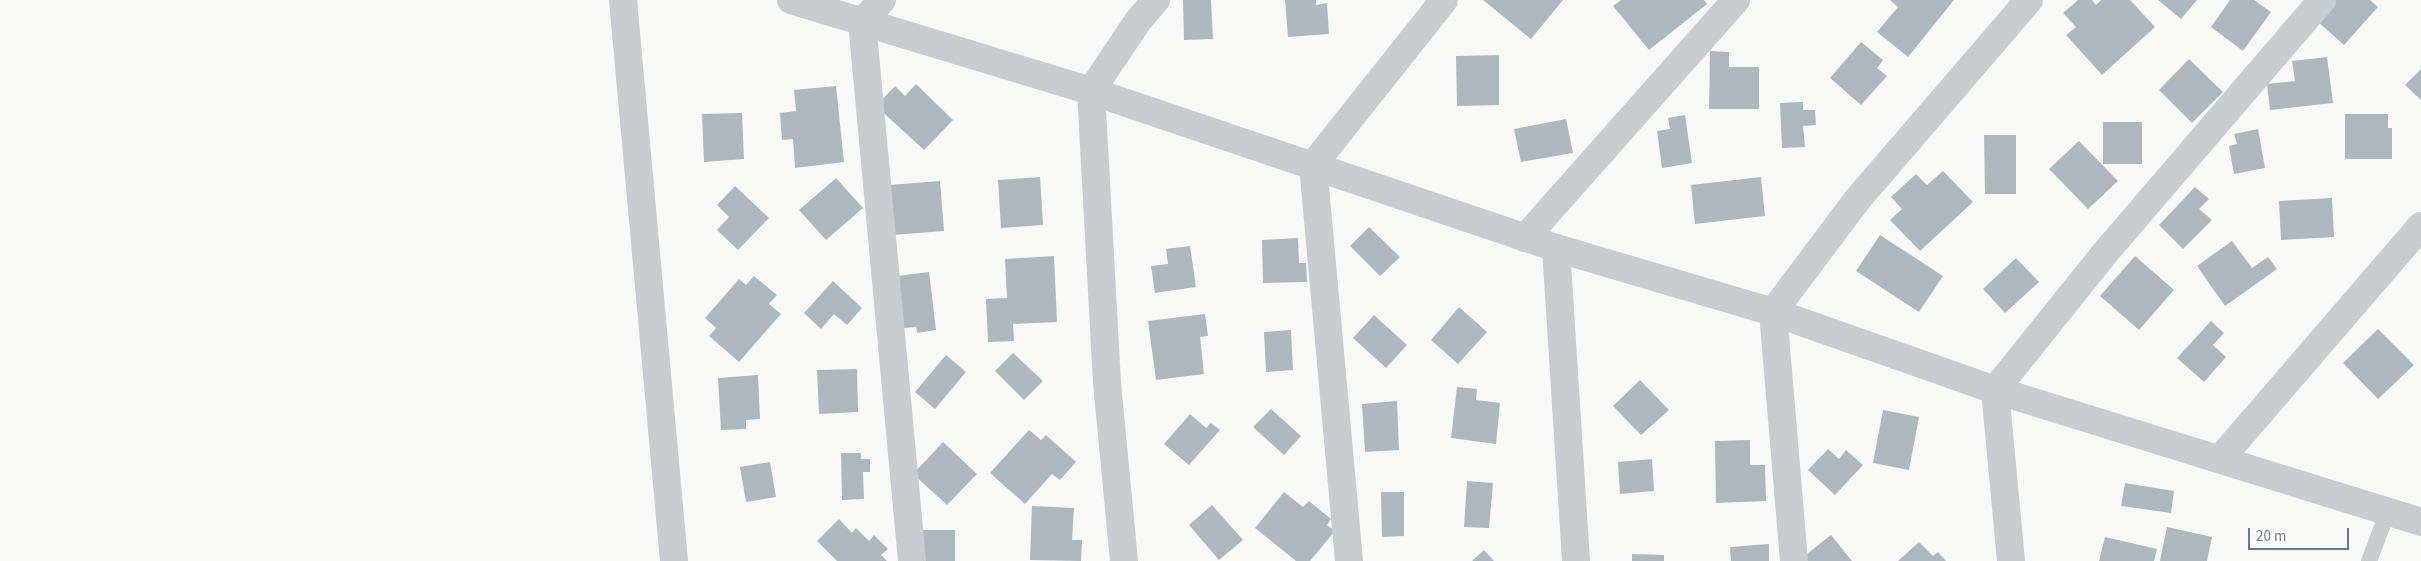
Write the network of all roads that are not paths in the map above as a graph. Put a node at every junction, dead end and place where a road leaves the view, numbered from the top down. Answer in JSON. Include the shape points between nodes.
{"nodes":[{"id":1,"x":623,"y":0,"type":"edge"},
{"id":2,"x":791,"y":0,"type":"edge"},
{"id":3,"x":882,"y":0,"type":"edge"},
{"id":4,"x":1156,"y":0,"type":"edge"},
{"id":5,"x":1444,"y":0,"type":"edge"},
{"id":6,"x":1736,"y":0,"type":"edge"},
{"id":7,"x":2030,"y":0,"type":"edge"},
{"id":8,"x":2322,"y":0,"type":"edge"},
{"id":9,"x":862,"y":22,"type":"junction"},
{"id":10,"x":1091,"y":91,"type":"junction"},
{"id":11,"x":1313,"y":165,"type":"junction"},
{"id":12,"x":2421,"y":226,"type":"edge"},
{"id":13,"x":1525,"y":238,"type":"junction"},
{"id":14,"x":1556,"y":248,"type":"junction"},
{"id":15,"x":1773,"y":312,"type":"junction"},
{"id":16,"x":1995,"y":390,"type":"junction"},
{"id":17,"x":2221,"y":458,"type":"junction"},
{"id":18,"x":2388,"y":511,"type":"junction"},
{"id":19,"x":2421,"y":522,"type":"edge"},
{"id":20,"x":674,"y":561,"type":"edge"},
{"id":21,"x":912,"y":561,"type":"edge"},
{"id":22,"x":1124,"y":561,"type":"edge"},
{"id":23,"x":1349,"y":561,"type":"edge"},
{"id":24,"x":1576,"y":561,"type":"edge"},
{"id":25,"x":1794,"y":561,"type":"edge"},
{"id":26,"x":2011,"y":561,"type":"edge"},
{"id":27,"x":2370,"y":561,"type":"edge"}],
"edges":[{"from":1,"to":20,"type":"street"},
{"from":2,"to":9,"type":"street"},
{"from":3,"to":9,"type":"street"},
{"from":4,"to":10,"type":"street"},
{"from":5,"to":11,"type":"street"},
{"from":6,"to":13,"type":"street"},
{"from":7,"to":15,"type":"street","via":[[1856,200]]},
{"from":8,"to":16,"type":"street","via":[[2105,253]]},
{"from":9,"to":10,"type":"street"},
{"from":9,"to":21,"type":"street"},
{"from":10,"to":11,"type":"street"},
{"from":10,"to":22,"type":"street","via":[[1107,383]]},
{"from":11,"to":13,"type":"street"},
{"from":11,"to":23,"type":"street"},
{"from":12,"to":17,"type":"street"},
{"from":13,"to":14,"type":"street"},
{"from":14,"to":15,"type":"street"},
{"from":14,"to":24,"type":"street"},
{"from":15,"to":16,"type":"street"},
{"from":15,"to":25,"type":"street"},
{"from":16,"to":17,"type":"street"},
{"from":16,"to":26,"type":"street"},
{"from":17,"to":18,"type":"street"},
{"from":18,"to":19,"type":"street"},
{"from":18,"to":27,"type":"lane"}]}
